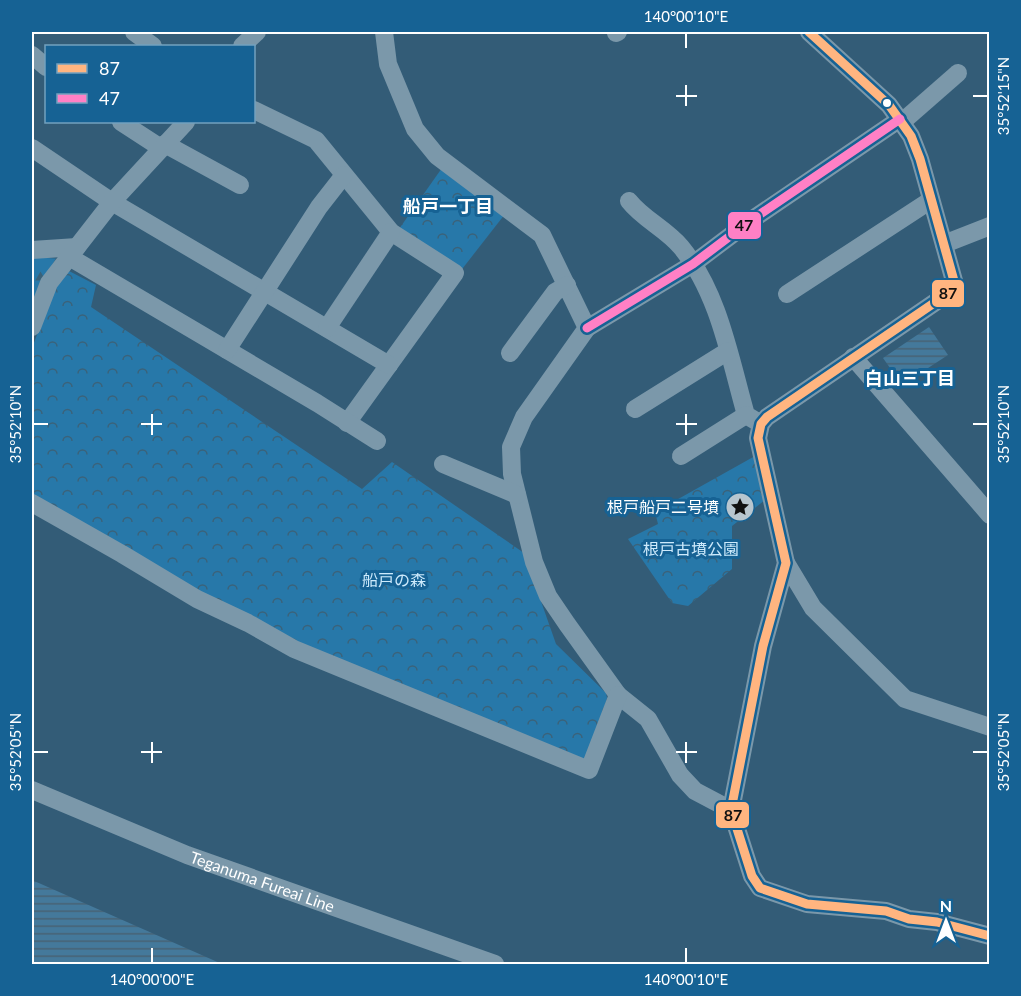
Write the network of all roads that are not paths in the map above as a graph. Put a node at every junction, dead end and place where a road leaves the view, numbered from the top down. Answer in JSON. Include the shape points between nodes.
{"nodes":[{"id":1,"x":134,"y":32,"type":"edge"},
{"id":2,"x":257,"y":32,"type":"edge"},
{"id":3,"x":384,"y":32,"type":"edge"},
{"id":4,"x":809,"y":32,"type":"edge"},
{"id":5,"x":152,"y":45,"type":"edge"},
{"id":6,"x":243,"y":45,"type":"edge"},
{"id":7,"x":32,"y":56,"type":"edge"},
{"id":8,"x":45,"y":66,"type":"edge"},
{"id":9,"x":958,"y":73,"type":"dead end"},
{"id":10,"x":255,"y":110,"type":"edge"},
{"id":11,"x":901,"y":120,"type":"junction"},
{"id":12,"x":123,"y":123,"type":"edge"},
{"id":13,"x":185,"y":123,"type":"edge"},
{"id":14,"x":163,"y":146,"type":"junction"},
{"id":15,"x":32,"y":148,"type":"edge"},
{"id":16,"x":344,"y":174,"type":"junction"},
{"id":17,"x":240,"y":185,"type":"dead end"},
{"id":18,"x":931,"y":200,"type":"junction"},
{"id":19,"x":629,"y":201,"type":"dead end"},
{"id":20,"x":112,"y":202,"type":"junction"},
{"id":21,"x":990,"y":226,"type":"edge"},
{"id":22,"x":391,"y":232,"type":"junction"},
{"id":23,"x":944,"y":244,"type":"junction"},
{"id":24,"x":32,"y":250,"type":"edge"},
{"id":25,"x":74,"y":252,"type":"junction"},
{"id":26,"x":693,"y":264,"type":"junction"},
{"id":27,"x":567,"y":285,"type":"junction"},
{"id":28,"x":265,"y":292,"type":"junction"},
{"id":29,"x":787,"y":294,"type":"dead end"},
{"id":30,"x":32,"y":327,"type":"edge"},
{"id":31,"x":327,"y":328,"type":"junction"},
{"id":32,"x":587,"y":328,"type":"junction"},
{"id":33,"x":227,"y":350,"type":"junction"},
{"id":34,"x":728,"y":351,"type":"junction"},
{"id":35,"x":510,"y":353,"type":"dead end"},
{"id":36,"x":853,"y":357,"type":"junction"},
{"id":37,"x":389,"y":365,"type":"junction"},
{"id":38,"x":634,"y":409,"type":"dead end"},
{"id":39,"x":754,"y":419,"type":"junction"},
{"id":40,"x":347,"y":423,"type":"junction"},
{"id":41,"x":376,"y":441,"type":"dead end"},
{"id":42,"x":681,"y":456,"type":"dead end"},
{"id":43,"x":443,"y":464,"type":"dead end"},
{"id":44,"x":517,"y":495,"type":"junction"},
{"id":45,"x":32,"y":503,"type":"edge"},
{"id":46,"x":990,"y":515,"type":"edge"},
{"id":47,"x":786,"y":563,"type":"junction"},
{"id":48,"x":618,"y":695,"type":"junction"},
{"id":49,"x":990,"y":727,"type":"edge"},
{"id":50,"x":32,"y":790,"type":"edge"},
{"id":51,"x":731,"y":810,"type":"junction"},
{"id":52,"x":990,"y":936,"type":"edge"},
{"id":53,"x":495,"y":964,"type":"edge"}],
"edges":[{"from":1,"to":5,"type":"street"},
{"from":2,"to":6,"type":"street"},
{"from":3,"to":27,"type":"street","via":[[388,64],[415,129],[437,156],[542,235]]},
{"from":4,"to":11,"type":"street"},
{"from":7,"to":8,"type":"street"},
{"from":9,"to":11,"type":"street"},
{"from":10,"to":16,"type":"street","via":[[316,140]]},
{"from":11,"to":18,"type":"street","via":[[920,159]]},
{"from":11,"to":26,"type":"street"},
{"from":12,"to":14,"type":"street"},
{"from":13,"to":14,"type":"street"},
{"from":14,"to":17,"type":"street"},
{"from":14,"to":20,"type":"street"},
{"from":15,"to":20,"type":"street"},
{"from":16,"to":22,"type":"street"},
{"from":16,"to":28,"type":"street"},
{"from":18,"to":23,"type":"street"},
{"from":18,"to":29,"type":"street"},
{"from":19,"to":26,"type":"street","via":[[675,240]]},
{"from":20,"to":25,"type":"street"},
{"from":20,"to":28,"type":"street"},
{"from":21,"to":23,"type":"street"},
{"from":22,"to":31,"type":"street"},
{"from":22,"to":37,"type":"street","via":[[455,273]]},
{"from":23,"to":36,"type":"street","via":[[956,288]]},
{"from":24,"to":25,"type":"street"},
{"from":25,"to":30,"type":"street","via":[[49,283]]},
{"from":25,"to":33,"type":"street"},
{"from":26,"to":32,"type":"street"},
{"from":26,"to":34,"type":"street","via":[[711,298]]},
{"from":27,"to":32,"type":"street"},
{"from":27,"to":35,"type":"street","via":[[555,292]]},
{"from":28,"to":31,"type":"street"},
{"from":28,"to":33,"type":"street"},
{"from":31,"to":37,"type":"street"},
{"from":32,"to":44,"type":"street","via":[[524,417],[513,441],[511,463]]},
{"from":33,"to":40,"type":"street"},
{"from":34,"to":38,"type":"street"},
{"from":34,"to":39,"type":"street"},
{"from":36,"to":39,"type":"street","via":[[767,417]]},
{"from":36,"to":46,"type":"street"},
{"from":37,"to":40,"type":"street"},
{"from":39,"to":42,"type":"street"},
{"from":39,"to":47,"type":"street"},
{"from":40,"to":41,"type":"street"},
{"from":43,"to":44,"type":"street"},
{"from":44,"to":48,"type":"street","via":[[534,562],[548,596]]},
{"from":45,"to":48,"type":"street","via":[[197,599],[294,649],[589,770]]},
{"from":47,"to":49,"type":"street","via":[[813,608],[904,699]]},
{"from":47,"to":51,"type":"street","via":[[763,646]]},
{"from":48,"to":51,"type":"street","via":[[648,718],[687,784]]},
{"from":50,"to":53,"type":"street","name":"Teganuma Fureai Line","via":[[187,855]]},
{"from":51,"to":52,"type":"street","via":[[752,876],[760,888],[807,904],[886,911]]}]}
